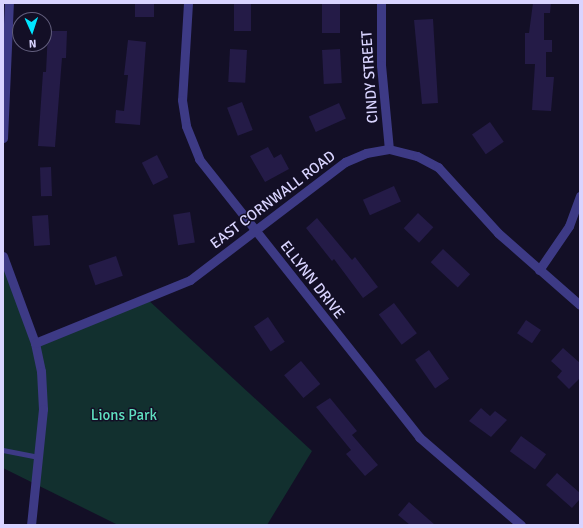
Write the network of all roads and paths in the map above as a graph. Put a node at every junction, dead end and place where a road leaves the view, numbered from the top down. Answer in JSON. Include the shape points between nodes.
{"nodes":[{"id":1,"x":9,"y":3,"type":"edge"},
{"id":2,"x":188,"y":3,"type":"edge"},
{"id":3,"x":381,"y":3,"type":"edge"},
{"id":4,"x":3,"y":138,"type":"edge"},
{"id":5,"x":389,"y":149,"type":"junction"},
{"id":6,"x":580,"y":196,"type":"edge"},
{"id":7,"x":255,"y":230,"type":"junction"},
{"id":8,"x":3,"y":256,"type":"edge"},
{"id":9,"x":539,"y":270,"type":"junction"},
{"id":10,"x":580,"y":305,"type":"edge"},
{"id":11,"x":35,"y":343,"type":"junction"},
{"id":12,"x":3,"y":450,"type":"edge"},
{"id":13,"x":38,"y":457,"type":"junction"},
{"id":14,"x":32,"y":525,"type":"edge"},
{"id":15,"x":521,"y":525,"type":"edge"}],
"edges":[{"from":1,"to":4,"type":"street"},
{"from":2,"to":7,"type":"street","name":"ELLYNN DRIVE","via":[[182,100],[190,139],[210,175]]},
{"from":3,"to":5,"type":"street","name":"CINDY STREET","via":[[382,65]]},
{"from":5,"to":7,"type":"street","name":"EAST CORNWALL ROAD","via":[[366,153],[344,162]]},
{"from":5,"to":9,"type":"street","name":"EAST CORNWALL ROAD","via":[[417,156],[438,168],[489,224]]},
{"from":6,"to":9,"type":"street","via":[[569,226]]},
{"from":7,"to":11,"type":"street","name":"EAST CORNWALL ROAD","via":[[190,280]]},
{"from":7,"to":15,"type":"street","name":"ELLYNN DRIVE","via":[[419,437]]},
{"from":8,"to":11,"type":"street"},
{"from":9,"to":10,"type":"street","name":"EAST CORNWALL ROAD"},
{"from":11,"to":13,"type":"street","via":[[42,393]]},
{"from":12,"to":13,"type":"lane"},
{"from":13,"to":14,"type":"street"}]}
